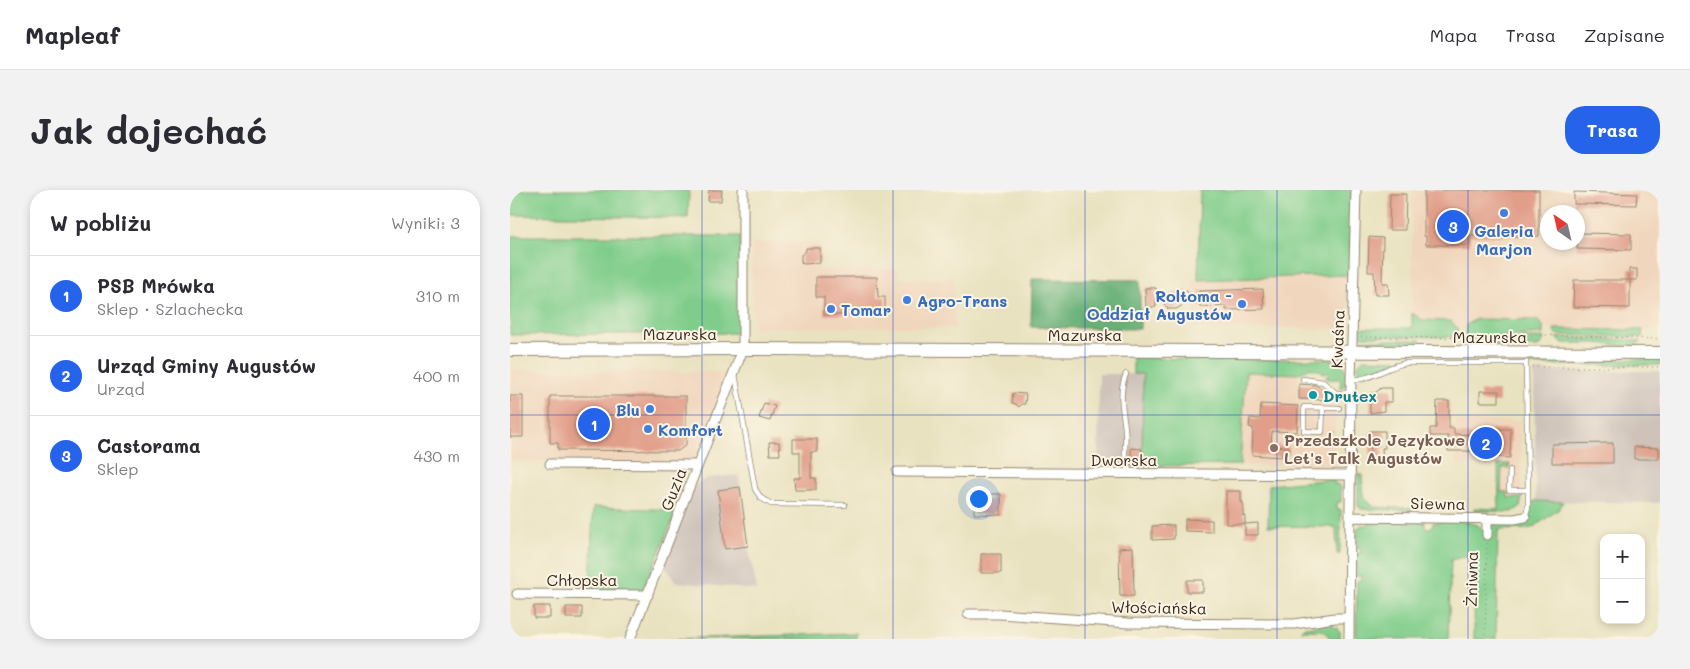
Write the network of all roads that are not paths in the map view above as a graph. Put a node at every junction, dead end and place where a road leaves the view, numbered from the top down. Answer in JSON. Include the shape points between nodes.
{"nodes":[{"id":1,"x":743,"y":190,"type":"edge"},
{"id":2,"x":1356,"y":190,"type":"edge"},
{"id":3,"x":744,"y":349,"type":"junction"},
{"id":4,"x":510,"y":350,"type":"edge"},
{"id":5,"x":1352,"y":352,"type":"junction"},
{"id":6,"x":1660,"y":353,"type":"edge"},
{"id":7,"x":1526,"y":361,"type":"junction"},
{"id":8,"x":735,"y":373,"type":"junction"},
{"id":9,"x":1126,"y":374,"type":"dead end"},
{"id":10,"x":1303,"y":379,"type":"dead end"},
{"id":11,"x":1351,"y":380,"type":"junction"},
{"id":12,"x":1351,"y":393,"type":"junction"},
{"id":13,"x":1323,"y":408,"type":"junction"},
{"id":14,"x":1339,"y":408,"type":"dead end"},
{"id":15,"x":550,"y":464,"type":"dead end"},
{"id":16,"x":698,"y":465,"type":"junction"},
{"id":17,"x":1510,"y":470,"type":"dead end"},
{"id":18,"x":897,"y":472,"type":"dead end"},
{"id":19,"x":1131,"y":474,"type":"junction"},
{"id":20,"x":1351,"y":475,"type":"junction"},
{"id":21,"x":1528,"y":490,"type":"junction"},
{"id":22,"x":845,"y":505,"type":"dead end"},
{"id":23,"x":1350,"y":517,"type":"junction"},
{"id":24,"x":1525,"y":517,"type":"joint"},
{"id":25,"x":1487,"y":519,"type":"junction"},
{"id":26,"x":1487,"y":534,"type":"road end"},
{"id":27,"x":517,"y":594,"type":"dead end"},
{"id":28,"x":648,"y":595,"type":"junction"},
{"id":29,"x":968,"y":614,"type":"dead end"},
{"id":30,"x":1349,"y":618,"type":"junction"},
{"id":31,"x":630,"y":639,"type":"edge"},
{"id":32,"x":1349,"y":639,"type":"edge"}],
"edges":[{"from":1,"to":3,"type":"street"},
{"from":2,"to":5,"type":"street","name":"Kwaśna"},
{"from":3,"to":4,"type":"main road","name":"Mazurska"},
{"from":3,"to":5,"type":"main road","name":"Mazurska"},
{"from":3,"to":8,"type":"street","name":"Guzia"},
{"from":5,"to":7,"type":"main road","name":"Mazurska"},
{"from":5,"to":11,"type":"street","name":"Kwaśna"},
{"from":6,"to":7,"type":"main road","name":"Mazurska"},
{"from":7,"to":11,"type":"lane","via":[[1406,363],[1361,380]]},
{"from":7,"to":21,"type":"lane"},
{"from":8,"to":16,"type":"street","name":"Guzia"},
{"from":8,"to":22,"type":"lane","via":[[754,489],[761,498],[771,504]]},
{"from":9,"to":19,"type":"lane","via":[[1121,384],[1120,399],[1125,430],[1124,453]]},
{"from":10,"to":12,"type":"lane","via":[[1323,382],[1336,393]]},
{"from":11,"to":12,"type":"street","name":"Kwaśna"},
{"from":12,"to":20,"type":"street","name":"Kwaśna"},
{"from":13,"to":13,"type":"lane","via":[[1304,408],[1304,431],[1322,432]]},
{"from":13,"to":14,"type":"lane"},
{"from":15,"to":16,"type":"street"},
{"from":16,"to":28,"type":"street","name":"Guzia"},
{"from":17,"to":21,"type":"lane","via":[[1509,490]]},
{"from":18,"to":19,"type":"street","name":"Dworska"},
{"from":19,"to":20,"type":"street","name":"Dworska"},
{"from":20,"to":23,"type":"street","name":"Kwaśna"},
{"from":21,"to":24,"type":"lane"},
{"from":23,"to":25,"type":"street","name":"Siewna"},
{"from":23,"to":30,"type":"street","name":"Kwaśna"},
{"from":24,"to":25,"type":"street","name":"Siewna"},
{"from":25,"to":26,"type":"street","name":"Żniwna"},
{"from":27,"to":28,"type":"street","name":"Chłopska"},
{"from":28,"to":31,"type":"street","name":"Guzia"},
{"from":29,"to":30,"type":"street","name":"Włościańska","via":[[1138,623],[1294,624]]},
{"from":30,"to":32,"type":"street","name":"Kwaśna"}]}
